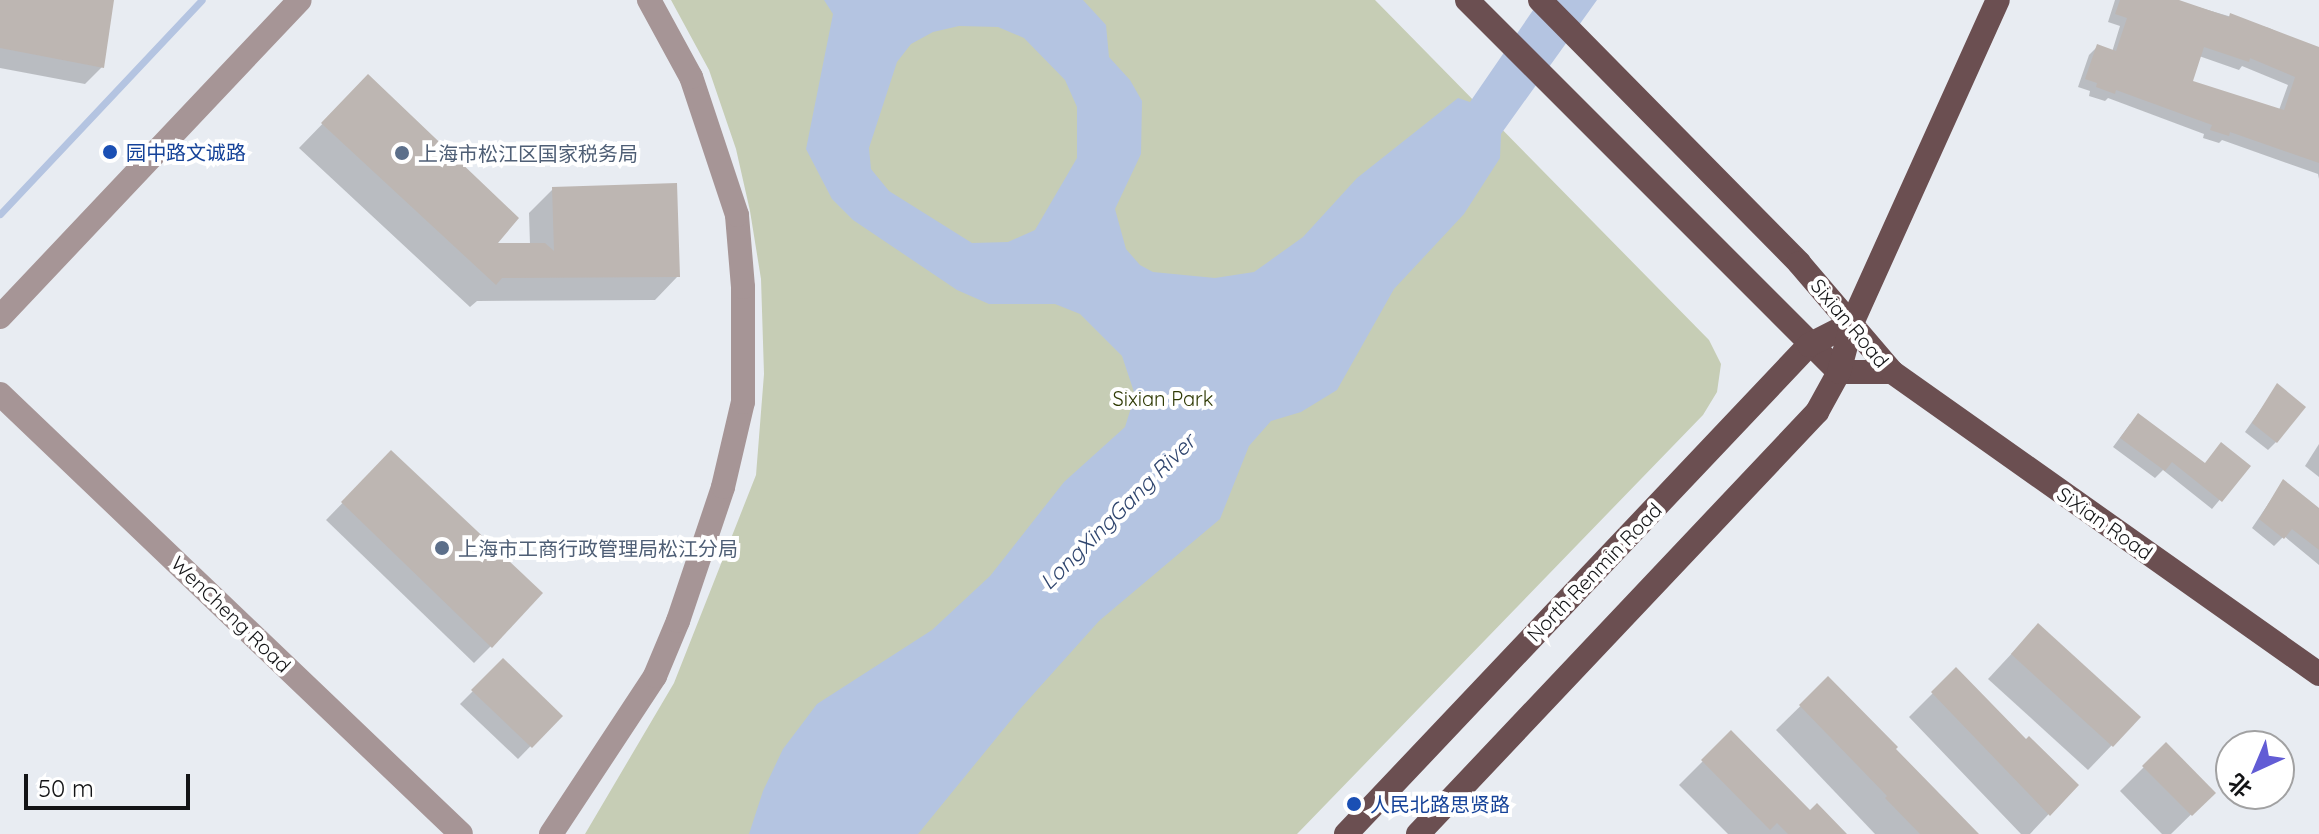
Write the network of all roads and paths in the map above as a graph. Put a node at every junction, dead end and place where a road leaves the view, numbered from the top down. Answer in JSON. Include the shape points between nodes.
{"nodes":[{"id":1,"x":300,"y":0,"type":"edge"},
{"id":2,"x":649,"y":0,"type":"edge"},
{"id":3,"x":1467,"y":0,"type":"edge"},
{"id":4,"x":1540,"y":0,"type":"edge"},
{"id":5,"x":1998,"y":0,"type":"edge"},
{"id":6,"x":0,"y":317,"type":"edge"},
{"id":7,"x":1852,"y":323,"type":"junction"},
{"id":8,"x":1809,"y":345,"type":"junction"},
{"id":9,"x":1839,"y":372,"type":"junction"},
{"id":10,"x":1892,"y":372,"type":"junction"},
{"id":11,"x":0,"y":394,"type":"edge"},
{"id":12,"x":2319,"y":674,"type":"edge"},
{"id":13,"x":461,"y":834,"type":"edge"},
{"id":14,"x":551,"y":834,"type":"edge"},
{"id":15,"x":1346,"y":834,"type":"edge"},
{"id":16,"x":1418,"y":834,"type":"edge"}],
"edges":[{"from":1,"to":6,"type":"street"},
{"from":2,"to":14,"type":"street","via":[[691,77],[737,215],[743,402],[723,487],[655,676]]},
{"from":3,"to":8,"type":"main road","name":"Sixian Road"},
{"from":4,"to":7,"type":"main road","name":"Sixian Road"},
{"from":5,"to":7,"type":"main road"},
{"from":7,"to":8,"type":"main road","name":"North Renmin Road"},
{"from":7,"to":9,"type":"main road"},
{"from":7,"to":10,"type":"main road","name":"Sixian Road"},
{"from":8,"to":9,"type":"main road","name":"Sixian Road"},
{"from":8,"to":15,"type":"main road","name":"North Renmin Road"},
{"from":9,"to":10,"type":"main road","name":"Sixian Road"},
{"from":9,"to":16,"type":"main road","via":[[1817,412]]},
{"from":10,"to":12,"type":"main road","name":"SiXian Road"},
{"from":11,"to":13,"type":"street","name":"WenCheng Road"}]}
